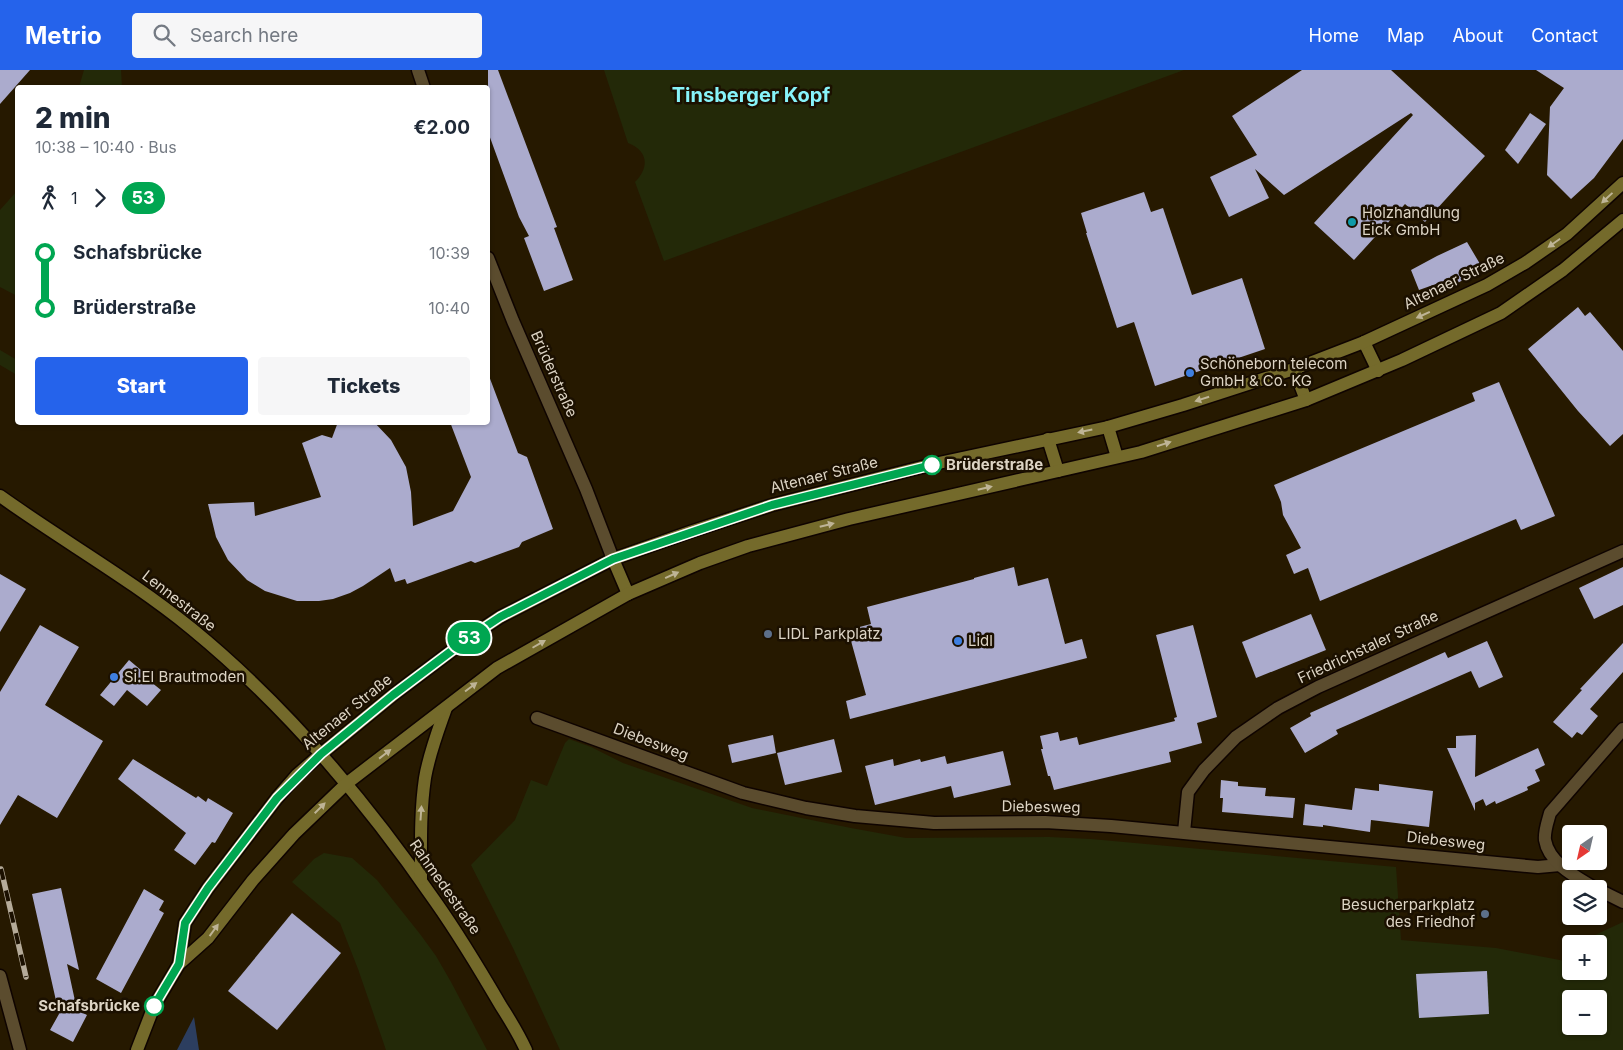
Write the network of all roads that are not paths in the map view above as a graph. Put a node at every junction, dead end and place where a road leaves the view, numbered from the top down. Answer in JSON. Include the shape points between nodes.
{"nodes":[{"id":1,"x":418,"y":70,"type":"edge"},
{"id":2,"x":423,"y":85,"type":"edge"},
{"id":3,"x":1623,"y":183,"type":"edge"},
{"id":4,"x":1623,"y":220,"type":"edge"},
{"id":5,"x":490,"y":263,"type":"edge"},
{"id":6,"x":1364,"y":342,"type":"junction"},
{"id":7,"x":1294,"y":369,"type":"junction"},
{"id":8,"x":1378,"y":371,"type":"junction"},
{"id":9,"x":1306,"y":400,"type":"junction"},
{"id":10,"x":1108,"y":427,"type":"junction"},
{"id":11,"x":1048,"y":439,"type":"junction"},
{"id":12,"x":1117,"y":457,"type":"junction"},
{"id":13,"x":1058,"y":471,"type":"junction"},
{"id":14,"x":0,"y":496,"type":"edge"},
{"id":15,"x":1623,"y":551,"type":"edge"},
{"id":16,"x":613,"y":559,"type":"junction"},
{"id":17,"x":628,"y":594,"type":"junction"},
{"id":18,"x":446,"y":707,"type":"junction"},
{"id":19,"x":537,"y":718,"type":"dead end"},
{"id":20,"x":1623,"y":729,"type":"edge"},
{"id":21,"x":321,"y":754,"type":"junction"},
{"id":22,"x":346,"y":784,"type":"junction"},
{"id":23,"x":1184,"y":832,"type":"junction"},
{"id":24,"x":1560,"y":865,"type":"junction"},
{"id":25,"x":421,"y":879,"type":"junction"},
{"id":26,"x":1583,"y":880,"type":"edge"},
{"id":27,"x":1607,"y":894,"type":"edge"},
{"id":28,"x":1623,"y":902,"type":"edge"},
{"id":29,"x":179,"y":964,"type":"junction"},
{"id":30,"x":0,"y":976,"type":"edge"},
{"id":31,"x":20,"y":1050,"type":"edge"},
{"id":32,"x":137,"y":1050,"type":"edge"},
{"id":33,"x":526,"y":1050,"type":"edge"}],
"edges":[{"from":1,"to":2,"type":"street"},
{"from":3,"to":6,"type":"main road","name":"Altenaer Straße","one_way":true,"via":[[1567,234],[1525,263],[1487,285]]},
{"from":4,"to":8,"type":"main road","name":"Altenaer Straße","via":[[1563,270],[1501,313]]},
{"from":5,"to":16,"type":"street","name":"Brüderstraße"},
{"from":6,"to":7,"type":"main road","name":"Altenaer Straße"},
{"from":6,"to":8,"type":"main road"},
{"from":7,"to":9,"type":"main road"},
{"from":7,"to":10,"type":"main road","name":"Altenaer Straße","one_way":true},
{"from":8,"to":9,"type":"main road","name":"Altenaer Straße"},
{"from":12,"to":9,"type":"main road","name":"Altenaer Straße","one_way":true},
{"from":10,"to":11,"type":"main road","name":"Altenaer Straße","one_way":true},
{"from":10,"to":12,"type":"main road"},
{"from":11,"to":13,"type":"main road"},
{"from":11,"to":16,"type":"main road","name":"Altenaer Straße","via":[[772,505]]},
{"from":12,"to":13,"type":"main road","name":"Altenaer Straße"},
{"from":17,"to":13,"type":"main road","name":"Altenaer Straße","one_way":true,"via":[[700,562],[748,546]]},
{"from":14,"to":21,"type":"main road","name":"Lennestraße","via":[[192,629]]},
{"from":15,"to":23,"type":"street","name":"Friedrichstaler Straße","via":[[1278,708],[1236,737],[1204,770],[1188,792]]},
{"from":16,"to":17,"type":"main road"},
{"from":16,"to":21,"type":"main road","name":"Altenaer Straße","via":[[500,617],[470,637]]},
{"from":18,"to":17,"type":"main road","name":"Altenaer Straße","one_way":true,"via":[[497,668]]},
{"from":22,"to":18,"type":"main road","name":"Altenaer Straße","one_way":true},
{"from":25,"to":18,"type":"main road","one_way":true,"via":[[425,777]]},
{"from":19,"to":23,"type":"street","name":"Diebesweg","via":[[743,792],[806,808],[934,823],[1045,822]]},
{"from":20,"to":24,"type":"street","via":[[1550,812],[1545,839],[1547,848]]},
{"from":21,"to":22,"type":"main road","name":"Rahmedestraße"},
{"from":21,"to":29,"type":"main road","name":"Altenaer Straße","via":[[277,798],[208,888],[185,923]]},
{"from":22,"to":25,"type":"main road","name":"Rahmedestraße"},
{"from":29,"to":22,"type":"main road","name":"Altenaer Straße","one_way":true,"via":[[208,938],[294,834]]},
{"from":23,"to":24,"type":"street","name":"Diebesweg","via":[[1538,867]]},
{"from":24,"to":26,"type":"street"},
{"from":25,"to":33,"type":"main road","name":"Rahmedestraße","via":[[470,952]]},
{"from":27,"to":28,"type":"street"},
{"from":29,"to":32,"type":"main road","name":"Altenaer Straße","via":[[154,1006]]},
{"from":30,"to":31,"type":"street"}]}
